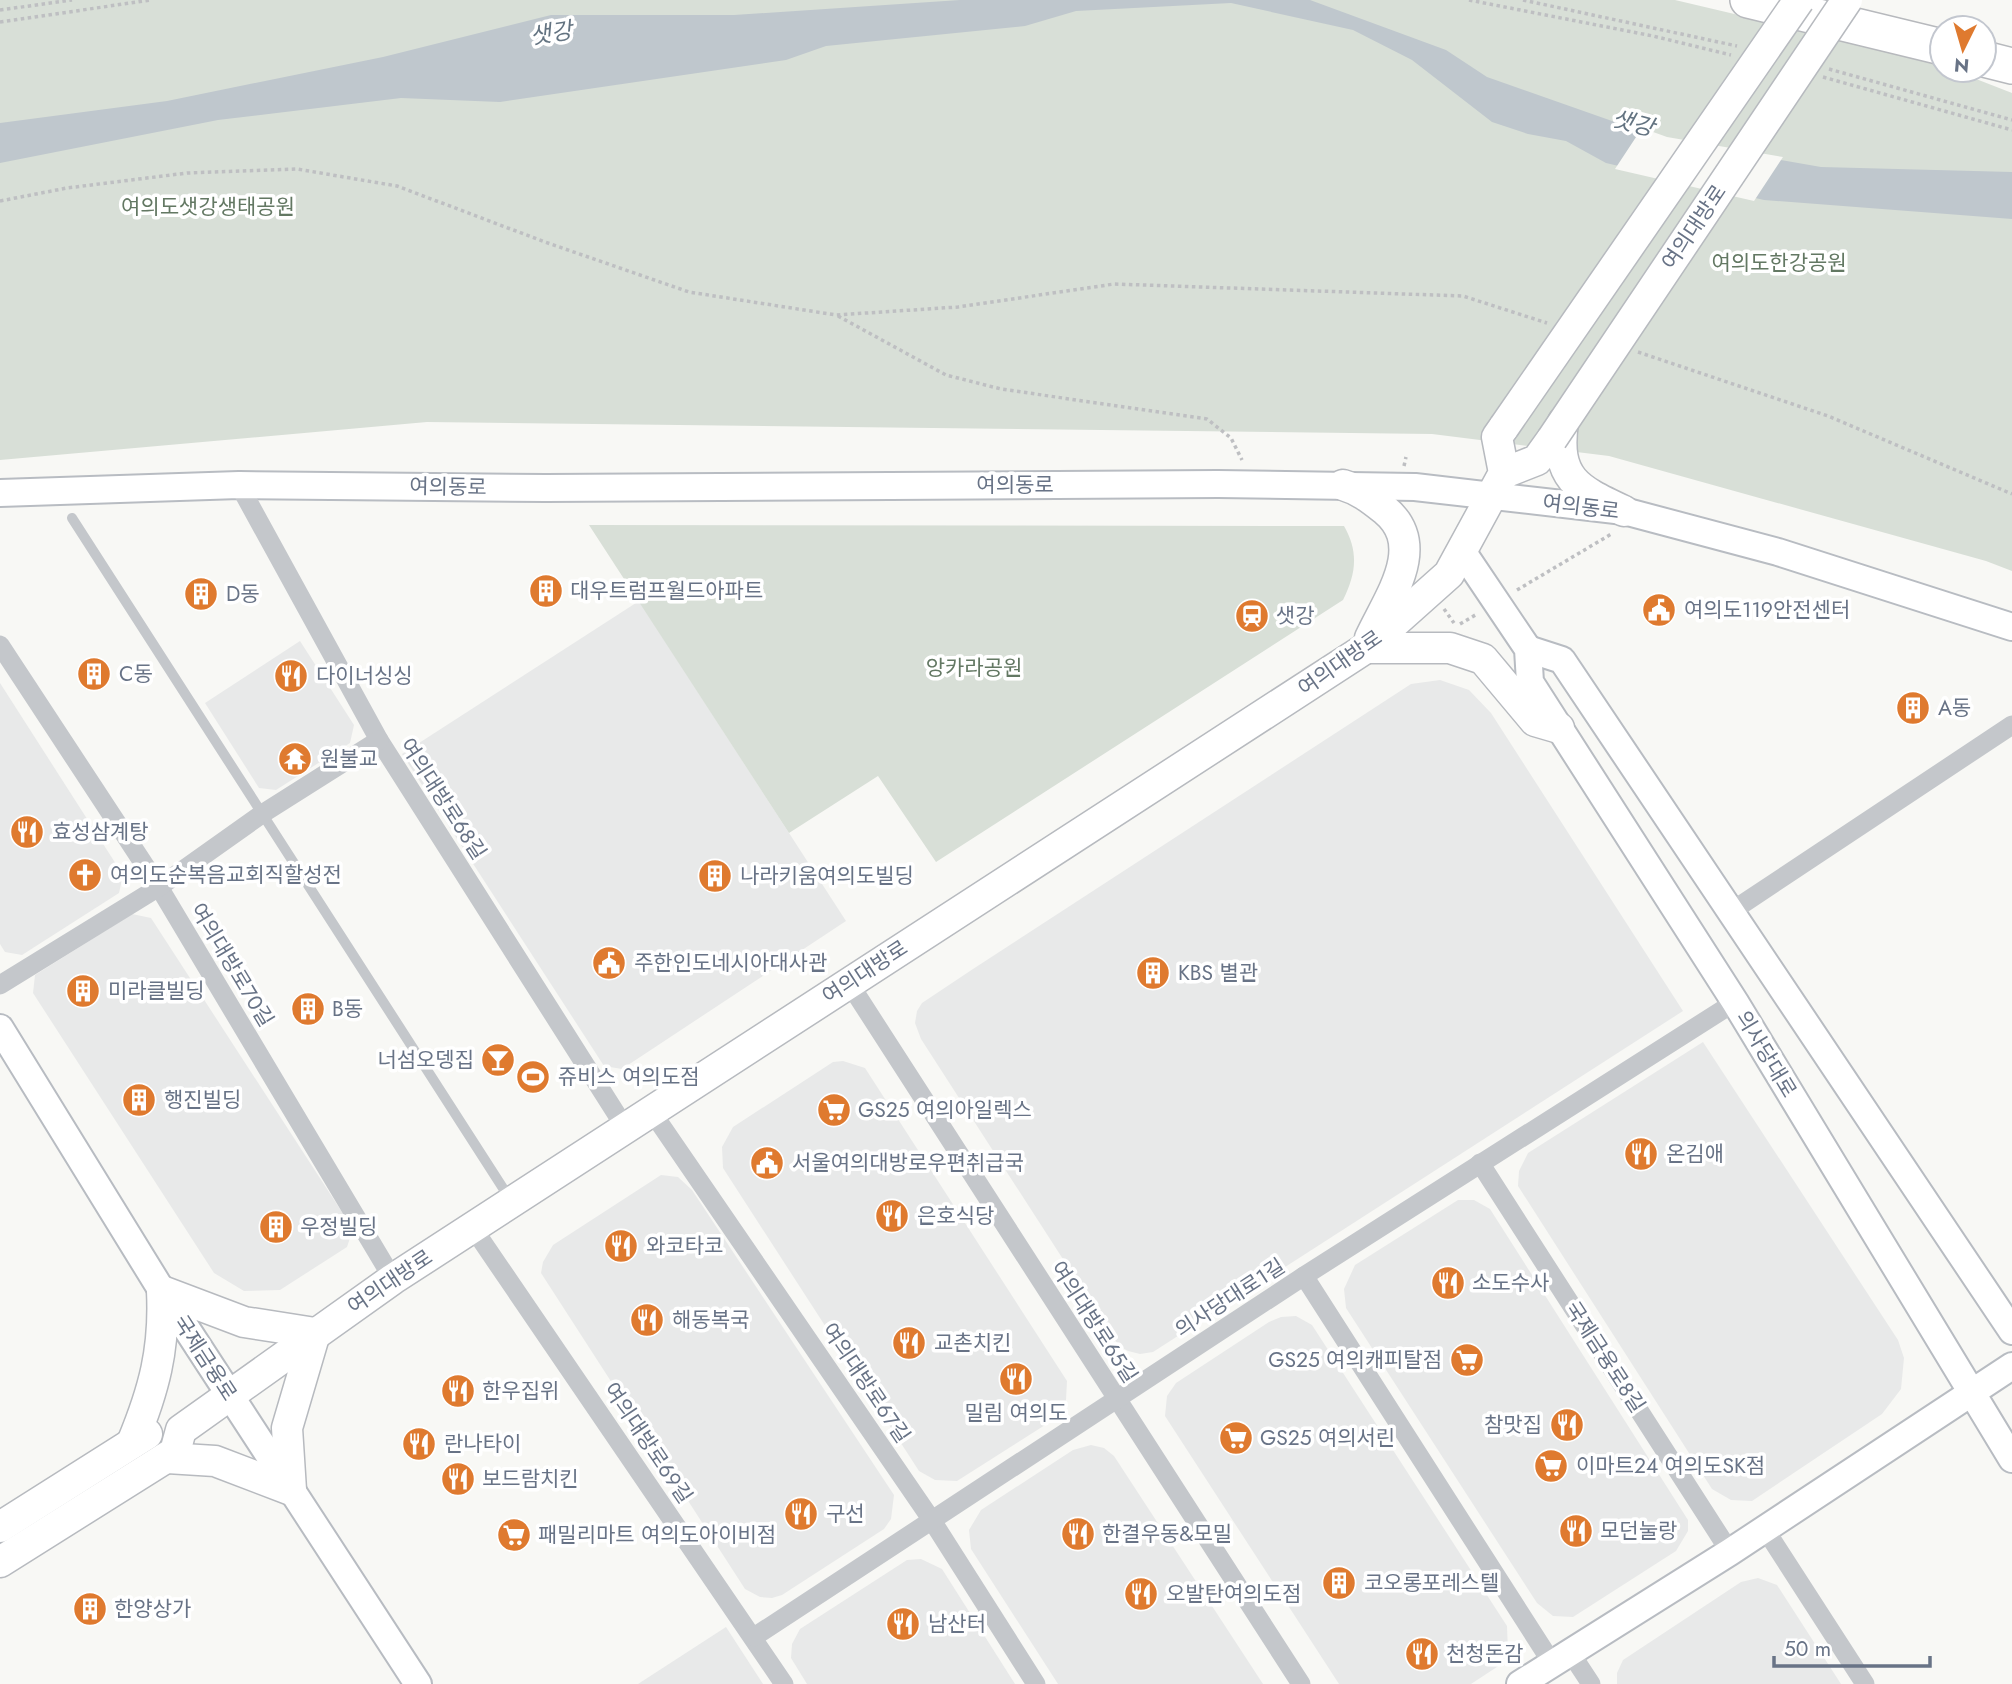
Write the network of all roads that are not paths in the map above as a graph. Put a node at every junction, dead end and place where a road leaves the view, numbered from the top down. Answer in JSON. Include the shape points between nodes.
{"nodes":[{"id":1,"x":1748,"y":0,"type":"edge"},
{"id":2,"x":1799,"y":0,"type":"edge"},
{"id":3,"x":1847,"y":0,"type":"edge"},
{"id":4,"x":1928,"y":44,"type":"edge"},
{"id":5,"x":1558,"y":435,"type":"junction"},
{"id":6,"x":239,"y":485,"type":"junction"},
{"id":7,"x":1343,"y":485,"type":"junction"},
{"id":8,"x":1498,"y":485,"type":"junction"},
{"id":9,"x":0,"y":493,"type":"edge"},
{"id":10,"x":72,"y":518,"type":"dead end"},
{"id":11,"x":1620,"y":521,"type":"junction"},
{"id":12,"x":1462,"y":551,"type":"junction"},
{"id":13,"x":2012,"y":626,"type":"edge"},
{"id":14,"x":0,"y":645,"type":"edge"},
{"id":15,"x":1366,"y":648,"type":"junction"},
{"id":16,"x":1528,"y":649,"type":"junction"},
{"id":17,"x":2012,"y":725,"type":"edge"},
{"id":18,"x":1559,"y":728,"type":"junction"},
{"id":19,"x":379,"y":740,"type":"junction"},
{"id":20,"x":262,"y":814,"type":"junction"},
{"id":21,"x":159,"y":887,"type":"junction"},
{"id":22,"x":1732,"y":911,"type":"junction"},
{"id":23,"x":849,"y":983,"type":"junction"},
{"id":24,"x":0,"y":985,"type":"edge"},
{"id":25,"x":1735,"y":1002,"type":"junction"},
{"id":26,"x":0,"y":1028,"type":"edge"},
{"id":27,"x":652,"y":1112,"type":"junction"},
{"id":28,"x":626,"y":1129,"type":"junction"},
{"id":29,"x":1480,"y":1163,"type":"junction"},
{"id":30,"x":513,"y":1202,"type":"junction"},
{"id":31,"x":473,"y":1228,"type":"junction"},
{"id":32,"x":1304,"y":1276,"type":"junction"},
{"id":33,"x":394,"y":1279,"type":"junction"},
{"id":34,"x":162,"y":1292,"type":"junction"},
{"id":35,"x":2012,"y":1331,"type":"edge"},
{"id":36,"x":315,"y":1333,"type":"junction"},
{"id":37,"x":2006,"y":1370,"type":"edge"},
{"id":38,"x":229,"y":1395,"type":"junction"},
{"id":39,"x":1971,"y":1395,"type":"junction"},
{"id":40,"x":1116,"y":1399,"type":"junction"},
{"id":41,"x":181,"y":1430,"type":"junction"},
{"id":42,"x":132,"y":1443,"type":"junction"},
{"id":43,"x":167,"y":1458,"type":"junction"},
{"id":44,"x":2012,"y":1459,"type":"edge"},
{"id":45,"x":291,"y":1490,"type":"junction"},
{"id":46,"x":931,"y":1519,"type":"junction"},
{"id":47,"x":0,"y":1527,"type":"edge"},
{"id":48,"x":1765,"y":1529,"type":"junction"},
{"id":49,"x":1731,"y":1552,"type":"junction"},
{"id":50,"x":0,"y":1562,"type":"edge"},
{"id":51,"x":754,"y":1637,"type":"junction"},
{"id":52,"x":1561,"y":1658,"type":"junction"},
{"id":53,"x":418,"y":1684,"type":"edge"},
{"id":54,"x":784,"y":1684,"type":"edge"},
{"id":55,"x":1037,"y":1684,"type":"edge"},
{"id":56,"x":1301,"y":1684,"type":"edge"},
{"id":57,"x":1520,"y":1684,"type":"edge"},
{"id":58,"x":1591,"y":1684,"type":"edge"},
{"id":59,"x":1864,"y":1684,"type":"edge"}],
"edges":[{"from":1,"to":4,"type":"highway"},
{"from":2,"to":8,"type":"main road","name":"여의대방로","bridge":true,"via":[[1497,437]]},
{"from":3,"to":5,"type":"main road","name":"여의대방로","bridge":true},
{"from":5,"to":8,"type":"main road","name":"여의대방로","via":[[1537,460]]},
{"from":5,"to":11,"type":"main road","via":[[1571,481]]},
{"from":6,"to":7,"type":"main road","name":"여의동로"},
{"from":6,"to":9,"type":"main road","name":"여의동로"},
{"from":6,"to":19,"type":"street","name":"여의대방로68길"},
{"from":7,"to":8,"type":"main road","name":"여의동로"},
{"from":7,"to":15,"type":"main road","via":[[1362,491],[1399,522],[1406,542],[1398,579]]},
{"from":8,"to":11,"type":"main road","name":"여의동로"},
{"from":8,"to":12,"type":"main road","name":"여의대방로"},
{"from":10,"to":20,"type":"lane"},
{"from":11,"to":13,"type":"main road","name":"여의동로","via":[[1778,552]]},
{"from":12,"to":15,"type":"main road","name":"여의대방로","via":[[1437,587]]},
{"from":12,"to":16,"type":"main road","name":"의사당대로"},
{"from":14,"to":21,"type":"street","name":"여의대방로70길"},
{"from":15,"to":18,"type":"main road","via":[[1450,648],[1483,659],[1535,721]]},
{"from":15,"to":23,"type":"main road","name":"여의대방로"},
{"from":16,"to":18,"type":"main road","name":"의사당대로","via":[[1530,682]]},
{"from":16,"to":22,"type":"main road","via":[[1562,660]]},
{"from":17,"to":22,"type":"street"},
{"from":18,"to":25,"type":"main road","name":"의사당대로"},
{"from":19,"to":20,"type":"street"},
{"from":19,"to":28,"type":"street","name":"여의대방로68길"},
{"from":20,"to":21,"type":"street"},
{"from":20,"to":30,"type":"lane"},
{"from":21,"to":24,"type":"street"},
{"from":21,"to":33,"type":"street","name":"여의대방로70길"},
{"from":22,"to":35,"type":"main road"},
{"from":23,"to":27,"type":"main road","name":"여의대방로"},
{"from":23,"to":40,"type":"street","name":"여의대방로65길"},
{"from":25,"to":29,"type":"street","name":"의사당대로1길"},
{"from":25,"to":39,"type":"main road","name":"의사당대로"},
{"from":26,"to":34,"type":"main road","name":"국제금융로"},
{"from":27,"to":28,"type":"main road","name":"여의대방로"},
{"from":27,"to":46,"type":"street","name":"여의대방로67길"},
{"from":28,"to":30,"type":"main road","name":"여의대방로"},
{"from":29,"to":32,"type":"street","name":"의사당대로1길"},
{"from":29,"to":49,"type":"street","name":"국제금융로8길"},
{"from":30,"to":31,"type":"main road","name":"여의대방로"},
{"from":31,"to":33,"type":"main road","name":"여의대방로"},
{"from":31,"to":51,"type":"street","name":"여의대방로69길"},
{"from":32,"to":40,"type":"street","name":"의사당대로1길"},
{"from":32,"to":52,"type":"street"},
{"from":33,"to":36,"type":"main road","name":"여의대방로"},
{"from":34,"to":36,"type":"main road","via":[[244,1322]]},
{"from":34,"to":38,"type":"main road","name":"국제금융로"},
{"from":34,"to":42,"type":"main road","via":[[164,1331],[159,1363]]},
{"from":36,"to":38,"type":"main road","name":"여의대방로"},
{"from":36,"to":45,"type":"main road","via":[[287,1427]]},
{"from":37,"to":39,"type":"main road"},
{"from":38,"to":41,"type":"main road","name":"여의대방로"},
{"from":38,"to":45,"type":"main road","name":"국제금융로"},
{"from":39,"to":44,"type":"main road","name":"의사당대로"},
{"from":39,"to":48,"type":"main road"},
{"from":40,"to":46,"type":"street","name":"의사당대로1길"},
{"from":40,"to":56,"type":"street","name":"여의대방로65길"},
{"from":41,"to":42,"type":"main road","name":"여의대방로","via":[[158,1428]]},
{"from":41,"to":43,"type":"main road","name":"여의대방로","via":[[175,1452]]},
{"from":42,"to":47,"type":"main road","name":"여의대방로"},
{"from":43,"to":45,"type":"main road","via":[[215,1461]]},
{"from":43,"to":50,"type":"main road"},
{"from":45,"to":53,"type":"main road","name":"국제금융로"},
{"from":46,"to":51,"type":"street","name":"의사당대로1길"},
{"from":46,"to":55,"type":"street","name":"여의대방로67길"},
{"from":48,"to":49,"type":"main road"},
{"from":48,"to":59,"type":"street"},
{"from":49,"to":52,"type":"main road"},
{"from":51,"to":54,"type":"street","name":"여의대방로69길"},
{"from":52,"to":57,"type":"main road"},
{"from":52,"to":58,"type":"street"}]}
